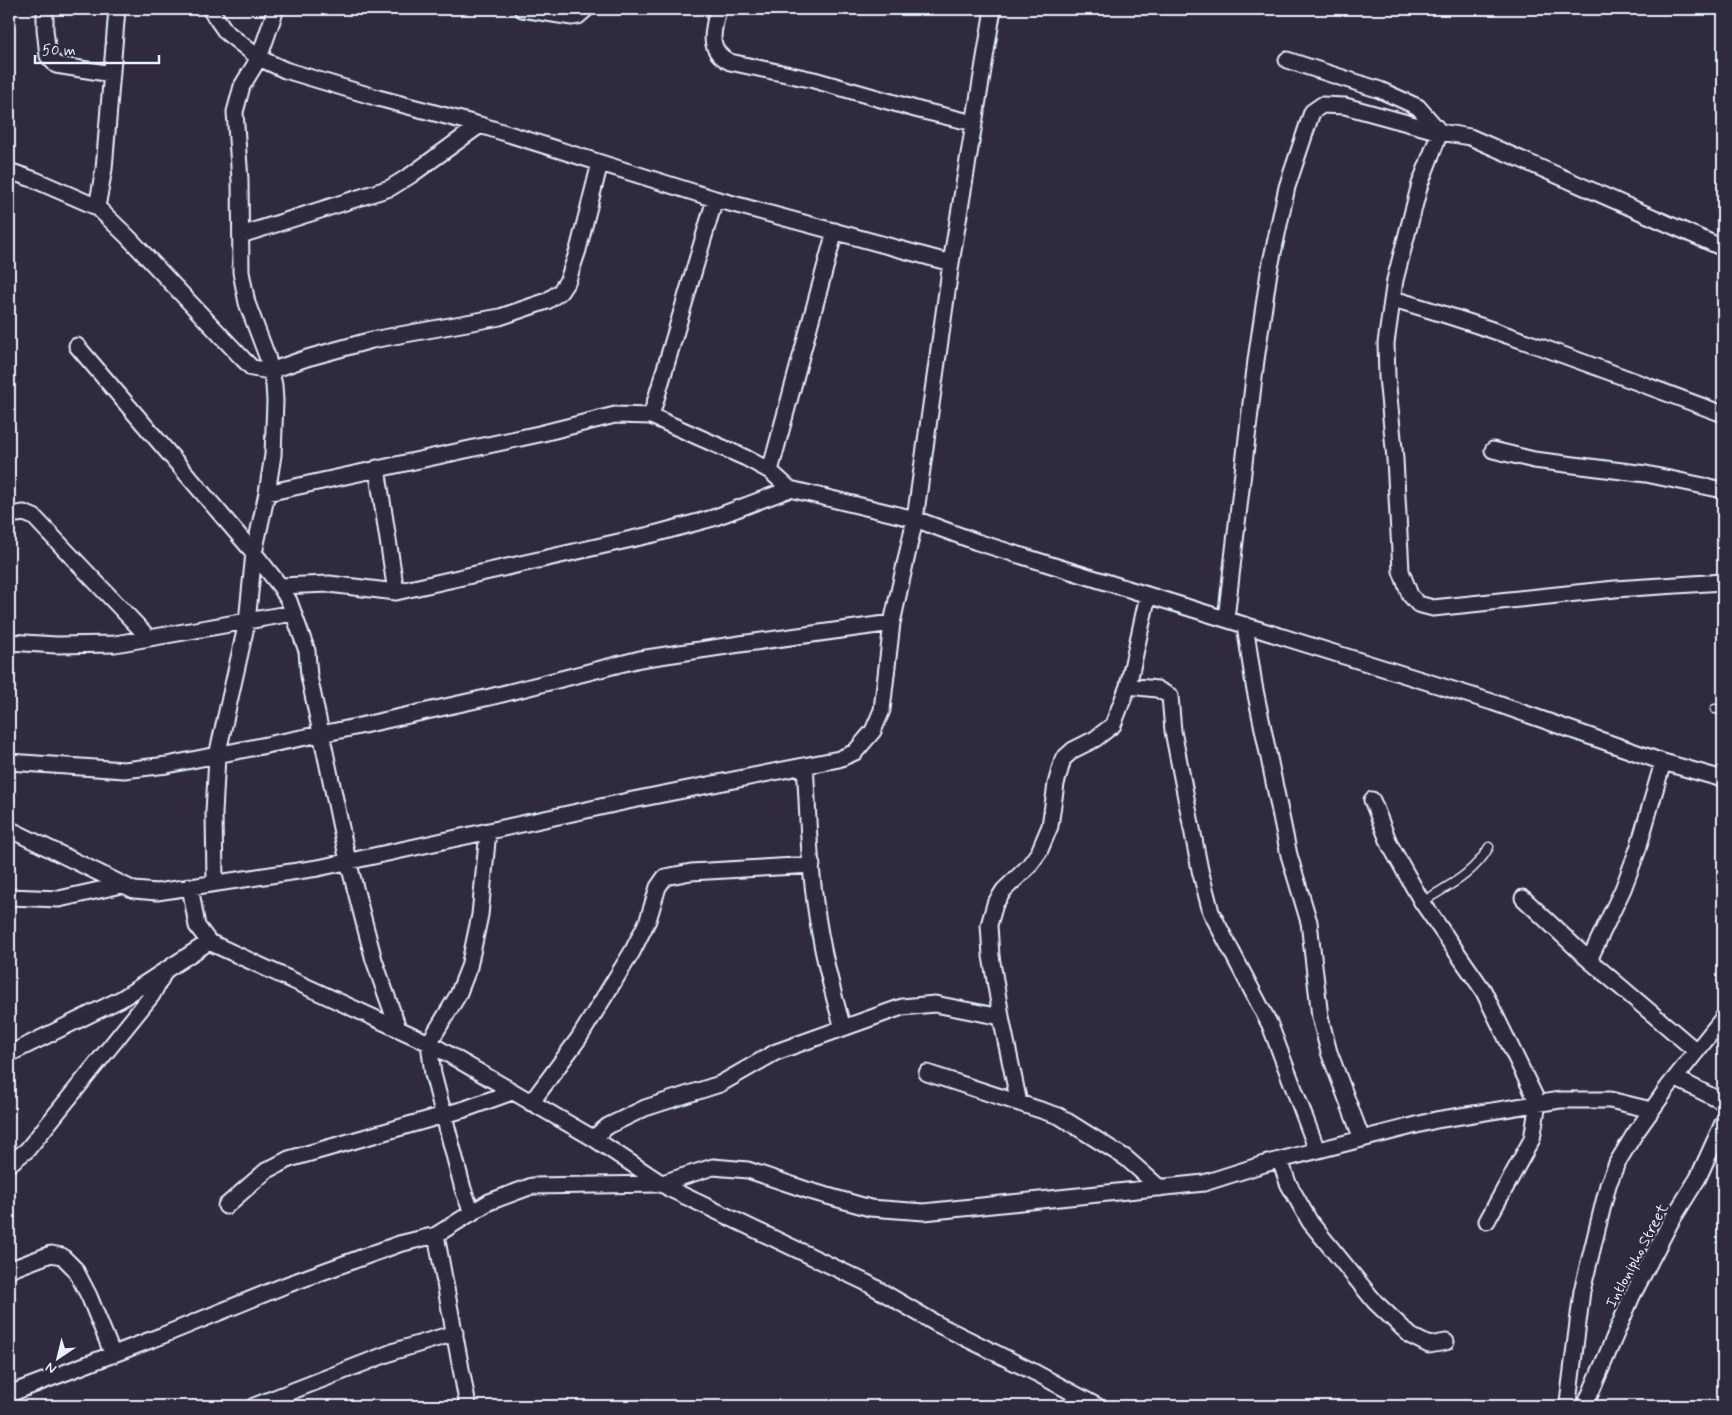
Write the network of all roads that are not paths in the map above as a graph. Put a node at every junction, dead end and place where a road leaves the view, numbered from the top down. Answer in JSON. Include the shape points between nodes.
{"nodes":[{"id":1,"x":46,"y":9,"type":"edge"},
{"id":2,"x":117,"y":9,"type":"edge"},
{"id":3,"x":210,"y":9,"type":"edge"},
{"id":4,"x":276,"y":9,"type":"edge"},
{"id":5,"x":522,"y":9,"type":"edge"},
{"id":6,"x":586,"y":9,"type":"edge"},
{"id":7,"x":718,"y":9,"type":"edge"},
{"id":8,"x":993,"y":9,"type":"edge"},
{"id":9,"x":259,"y":58,"type":"junction"},
{"id":10,"x":1287,"y":60,"type":"dead end"},
{"id":11,"x":112,"y":74,"type":"junction"},
{"id":12,"x":974,"y":123,"type":"junction"},
{"id":13,"x":480,"y":125,"type":"junction"},
{"id":14,"x":1440,"y":132,"type":"junction"},
{"id":15,"x":600,"y":163,"type":"junction"},
{"id":16,"x":9,"y":172,"type":"edge"},
{"id":17,"x":715,"y":199,"type":"junction"},
{"id":18,"x":97,"y":207,"type":"junction"},
{"id":19,"x":835,"y":231,"type":"junction"},
{"id":20,"x":241,"y":235,"type":"junction"},
{"id":21,"x":1723,"y":248,"type":"edge"},
{"id":22,"x":951,"y":263,"type":"junction"},
{"id":23,"x":1393,"y":299,"type":"junction"},
{"id":24,"x":77,"y":346,"type":"dead end"},
{"id":25,"x":270,"y":371,"type":"junction"},
{"id":26,"x":1723,"y":413,"type":"edge"},
{"id":27,"x":651,"y":416,"type":"junction"},
{"id":28,"x":1493,"y":450,"type":"dead end"},
{"id":29,"x":377,"y":468,"type":"junction"},
{"id":30,"x":770,"y":471,"type":"junction"},
{"id":31,"x":790,"y":489,"type":"junction"},
{"id":32,"x":1723,"y":490,"type":"edge"},
{"id":33,"x":267,"y":493,"type":"junction"},
{"id":34,"x":9,"y":515,"type":"edge"},
{"id":35,"x":915,"y":519,"type":"junction"},
{"id":36,"x":254,"y":554,"type":"junction"},
{"id":37,"x":1723,"y":582,"type":"edge"},
{"id":38,"x":280,"y":586,"type":"junction"},
{"id":39,"x":396,"y":592,"type":"junction"},
{"id":40,"x":1148,"y":595,"type":"junction"},
{"id":41,"x":293,"y":614,"type":"junction"},
{"id":42,"x":1226,"y":619,"type":"junction"},
{"id":43,"x":247,"y":622,"type":"junction"},
{"id":44,"x":892,"y":624,"type":"junction"},
{"id":45,"x":1245,"y":625,"type":"junction"},
{"id":46,"x":149,"y":638,"type":"junction"},
{"id":47,"x":9,"y":642,"type":"edge"},
{"id":48,"x":1128,"y":686,"type":"junction"},
{"id":49,"x":322,"y":733,"type":"junction"},
{"id":50,"x":217,"y":756,"type":"junction"},
{"id":51,"x":9,"y":762,"type":"edge"},
{"id":52,"x":1663,"y":762,"type":"junction"},
{"id":53,"x":805,"y":766,"type":"junction"},
{"id":54,"x":1723,"y":779,"type":"edge"},
{"id":55,"x":1372,"y":800,"type":"dead end"},
{"id":56,"x":9,"y":830,"type":"edge"},
{"id":57,"x":488,"y":831,"type":"junction"},
{"id":58,"x":1489,"y":847,"type":"dead end"},
{"id":59,"x":348,"y":861,"type":"junction"},
{"id":60,"x":812,"y":865,"type":"junction"},
{"id":61,"x":215,"y":882,"type":"junction"},
{"id":62,"x":122,"y":885,"type":"junction"},
{"id":63,"x":190,"y":886,"type":"junction"},
{"id":64,"x":9,"y":897,"type":"edge"},
{"id":65,"x":1523,"y":898,"type":"dead end"},
{"id":66,"x":1422,"y":902,"type":"junction"},
{"id":67,"x":209,"y":942,"type":"junction"},
{"id":68,"x":1589,"y":960,"type":"junction"},
{"id":69,"x":164,"y":971,"type":"junction"},
{"id":70,"x":1001,"y":1017,"type":"junction"},
{"id":71,"x":1723,"y":1018,"type":"edge"},
{"id":72,"x":398,"y":1028,"type":"junction"},
{"id":73,"x":844,"y":1028,"type":"junction"},
{"id":74,"x":429,"y":1043,"type":"junction"},
{"id":75,"x":1696,"y":1051,"type":"junction"},
{"id":76,"x":9,"y":1054,"type":"edge"},
{"id":77,"x":926,"y":1073,"type":"dead end"},
{"id":78,"x":1675,"y":1078,"type":"junction"},
{"id":79,"x":512,"y":1092,"type":"junction"},
{"id":80,"x":1723,"y":1102,"type":"edge"},
{"id":81,"x":531,"y":1103,"type":"junction"},
{"id":82,"x":1538,"y":1103,"type":"junction"},
{"id":83,"x":1019,"y":1104,"type":"junction"},
{"id":84,"x":1651,"y":1110,"type":"junction"},
{"id":85,"x":444,"y":1115,"type":"junction"},
{"id":86,"x":1723,"y":1123,"type":"edge"},
{"id":87,"x":593,"y":1138,"type":"junction"},
{"id":88,"x":1362,"y":1139,"type":"junction"},
{"id":89,"x":1317,"y":1150,"type":"junction"},
{"id":90,"x":1280,"y":1160,"type":"junction"},
{"id":91,"x":9,"y":1164,"type":"edge"},
{"id":92,"x":659,"y":1184,"type":"junction"},
{"id":93,"x":1160,"y":1188,"type":"junction"},
{"id":94,"x":226,"y":1206,"type":"dead end"},
{"id":95,"x":472,"y":1213,"type":"junction"},
{"id":96,"x":1487,"y":1221,"type":"dead end"},
{"id":97,"x":436,"y":1235,"type":"junction"},
{"id":98,"x":9,"y":1270,"type":"edge"},
{"id":99,"x":455,"y":1333,"type":"junction"},
{"id":100,"x":1446,"y":1342,"type":"dead end"},
{"id":101,"x":113,"y":1355,"type":"junction"},
{"id":102,"x":9,"y":1394,"type":"edge"},
{"id":103,"x":1087,"y":1404,"type":"edge"},
{"id":104,"x":254,"y":1406,"type":"edge"},
{"id":105,"x":468,"y":1406,"type":"edge"},
{"id":106,"x":1570,"y":1406,"type":"edge"},
{"id":107,"x":1585,"y":1406,"type":"edge"}],
"edges":[{"from":1,"to":11,"type":"street","via":[[44,29],[48,56],[56,65]]},
{"from":2,"to":11,"type":"street"},
{"from":3,"to":9,"type":"street","via":[[226,32]]},
{"from":4,"to":9,"type":"street"},
{"from":5,"to":6,"type":"street","via":[[572,17]]},
{"from":7,"to":12,"type":"street","via":[[713,43],[719,56],[730,62],[814,80]]},
{"from":8,"to":12,"type":"street"},
{"from":9,"to":13,"type":"street","via":[[294,73]]},
{"from":9,"to":20,"type":"street","via":[[242,86],[235,112]]},
{"from":10,"to":14,"type":"street","via":[[1380,90],[1418,107]]},
{"from":11,"to":18,"type":"street","via":[[104,169]]},
{"from":12,"to":22,"type":"street"},
{"from":13,"to":15,"type":"street"},
{"from":13,"to":20,"type":"street","via":[[390,188]]},
{"from":14,"to":21,"type":"street","via":[[1470,136]]},
{"from":14,"to":23,"type":"street","via":[[1420,184]]},
{"from":14,"to":42,"type":"street","via":[[1344,106],[1322,105],[1312,112],[1288,187],[1269,272]]},
{"from":15,"to":17,"type":"street"},
{"from":15,"to":25,"type":"street","via":[[568,280],[554,298],[500,317],[372,340]]},
{"from":16,"to":18,"type":"street"},
{"from":17,"to":19,"type":"street"},
{"from":17,"to":27,"type":"street"},
{"from":18,"to":25,"type":"street","via":[[243,360],[252,368]]},
{"from":19,"to":22,"type":"street"},
{"from":19,"to":30,"type":"street"},
{"from":20,"to":25,"type":"street","via":[[241,272],[247,303]]},
{"from":22,"to":35,"type":"street"},
{"from":23,"to":26,"type":"street","via":[[1433,310]]},
{"from":23,"to":37,"type":"street","via":[[1386,343],[1401,571],[1410,595],[1418,604],[1433,608],[1615,589]]},
{"from":24,"to":36,"type":"street"},
{"from":25,"to":33,"type":"street","via":[[275,401],[273,455]]},
{"from":27,"to":29,"type":"street","via":[[615,415]]},
{"from":27,"to":30,"type":"street"},
{"from":28,"to":32,"type":"street","via":[[1534,460],[1646,474]]},
{"from":29,"to":33,"type":"street"},
{"from":29,"to":39,"type":"street"},
{"from":30,"to":31,"type":"street"},
{"from":31,"to":35,"type":"street"},
{"from":31,"to":39,"type":"street","via":[[713,518],[654,534]]},
{"from":33,"to":36,"type":"street"},
{"from":34,"to":46,"type":"street","via":[[24,513],[34,517]]},
{"from":35,"to":40,"type":"street","via":[[977,542]]},
{"from":35,"to":44,"type":"street"},
{"from":36,"to":38,"type":"street"},
{"from":36,"to":43,"type":"street"},
{"from":38,"to":39,"type":"street","via":[[329,584]]},
{"from":38,"to":41,"type":"street"},
{"from":40,"to":42,"type":"street"},
{"from":40,"to":48,"type":"street"},
{"from":41,"to":43,"type":"street"},
{"from":41,"to":49,"type":"street","via":[[307,651],[309,676]]},
{"from":42,"to":45,"type":"street"},
{"from":43,"to":46,"type":"street"},
{"from":43,"to":50,"type":"street"},
{"from":44,"to":49,"type":"street","via":[[640,659],[480,699]]},
{"from":44,"to":53,"type":"street","via":[[882,710],[872,731],[855,752],[846,757]]},
{"from":45,"to":52,"type":"street","via":[[1492,702]]},
{"from":45,"to":88,"type":"street","via":[[1289,855],[1309,922],[1320,1017],[1329,1052]]},
{"from":46,"to":47,"type":"street","via":[[115,644]]},
{"from":48,"to":70,"type":"street","via":[[1113,725],[1063,759],[1050,826],[1039,852],[995,904],[989,925]]},
{"from":48,"to":89,"type":"street","via":[[1157,689],[1170,696],[1175,740],[1211,912],[1270,1025]]},
{"from":49,"to":50,"type":"street"},
{"from":49,"to":59,"type":"street"},
{"from":50,"to":51,"type":"street","via":[[124,770]]},
{"from":50,"to":61,"type":"street"},
{"from":52,"to":54,"type":"street"},
{"from":52,"to":68,"type":"street","via":[[1638,849]]},
{"from":53,"to":57,"type":"street"},
{"from":53,"to":60,"type":"street"},
{"from":55,"to":66,"type":"street","via":[[1390,845]]},
{"from":56,"to":62,"type":"street"},
{"from":57,"to":59,"type":"street"},
{"from":57,"to":74,"type":"street","via":[[480,915],[470,967],[458,995]]},
{"from":58,"to":66,"type":"lane","via":[[1468,874]]},
{"from":59,"to":61,"type":"street"},
{"from":59,"to":72,"type":"street","via":[[374,960]]},
{"from":60,"to":73,"type":"street","via":[[824,951]]},
{"from":60,"to":81,"type":"street","via":[[691,872],[665,877],[632,952],[579,1038]]},
{"from":61,"to":63,"type":"street"},
{"from":62,"to":63,"type":"street","via":[[144,892]]},
{"from":62,"to":64,"type":"street","via":[[59,899]]},
{"from":63,"to":67,"type":"street","via":[[197,926]]},
{"from":65,"to":68,"type":"street"},
{"from":66,"to":82,"type":"street","via":[[1483,990]]},
{"from":67,"to":69,"type":"street"},
{"from":67,"to":72,"type":"street"},
{"from":68,"to":75,"type":"street"},
{"from":69,"to":76,"type":"street","via":[[121,999]]},
{"from":69,"to":91,"type":"street","via":[[152,995],[27,1150]]},
{"from":70,"to":73,"type":"street","via":[[935,1004],[902,1007]]},
{"from":70,"to":83,"type":"street"},
{"from":71,"to":75,"type":"street"},
{"from":72,"to":74,"type":"street"},
{"from":73,"to":87,"type":"street","via":[[776,1052],[720,1084],[645,1108],[608,1126]]},
{"from":74,"to":79,"type":"street"},
{"from":74,"to":85,"type":"street"},
{"from":75,"to":78,"type":"street"},
{"from":77,"to":83,"type":"street"},
{"from":78,"to":80,"type":"street"},
{"from":78,"to":84,"type":"street"},
{"from":79,"to":81,"type":"street"},
{"from":79,"to":85,"type":"street"},
{"from":81,"to":87,"type":"street"},
{"from":82,"to":84,"type":"street","via":[[1610,1100]]},
{"from":82,"to":88,"type":"street","via":[[1436,1120]]},
{"from":82,"to":96,"type":"street","via":[[1532,1139]]},
{"from":83,"to":93,"type":"street","via":[[1059,1116],[1126,1158]]},
{"from":84,"to":106,"type":"street","via":[[1617,1163],[1608,1185],[1582,1290]]},
{"from":85,"to":94,"type":"street","via":[[290,1159],[266,1171]]},
{"from":85,"to":95,"type":"street"},
{"from":86,"to":107,"type":"street","name":"Intlonipho Street","via":[[1698,1178],[1632,1296]]},
{"from":87,"to":92,"type":"street"},
{"from":88,"to":89,"type":"street"},
{"from":89,"to":90,"type":"street"},
{"from":90,"to":93,"type":"street","via":[[1204,1184]]},
{"from":90,"to":100,"type":"street","via":[[1288,1183],[1310,1222],[1375,1302],[1411,1336],[1429,1345]]},
{"from":92,"to":93,"type":"street","via":[[713,1167],[748,1170],[870,1208],[924,1212]]},
{"from":92,"to":95,"type":"street","via":[[532,1186],[489,1202]]},
{"from":92,"to":103,"type":"street","via":[[867,1283],[938,1324],[1036,1373]]},
{"from":95,"to":97,"type":"street"},
{"from":97,"to":99,"type":"street"},
{"from":97,"to":101,"type":"street","via":[[399,1244]]},
{"from":98,"to":101,"type":"street","via":[[51,1254],[62,1256],[75,1269]]},
{"from":99,"to":104,"type":"street","via":[[395,1351]]},
{"from":99,"to":105,"type":"street"},
{"from":101,"to":102,"type":"street"}]}
